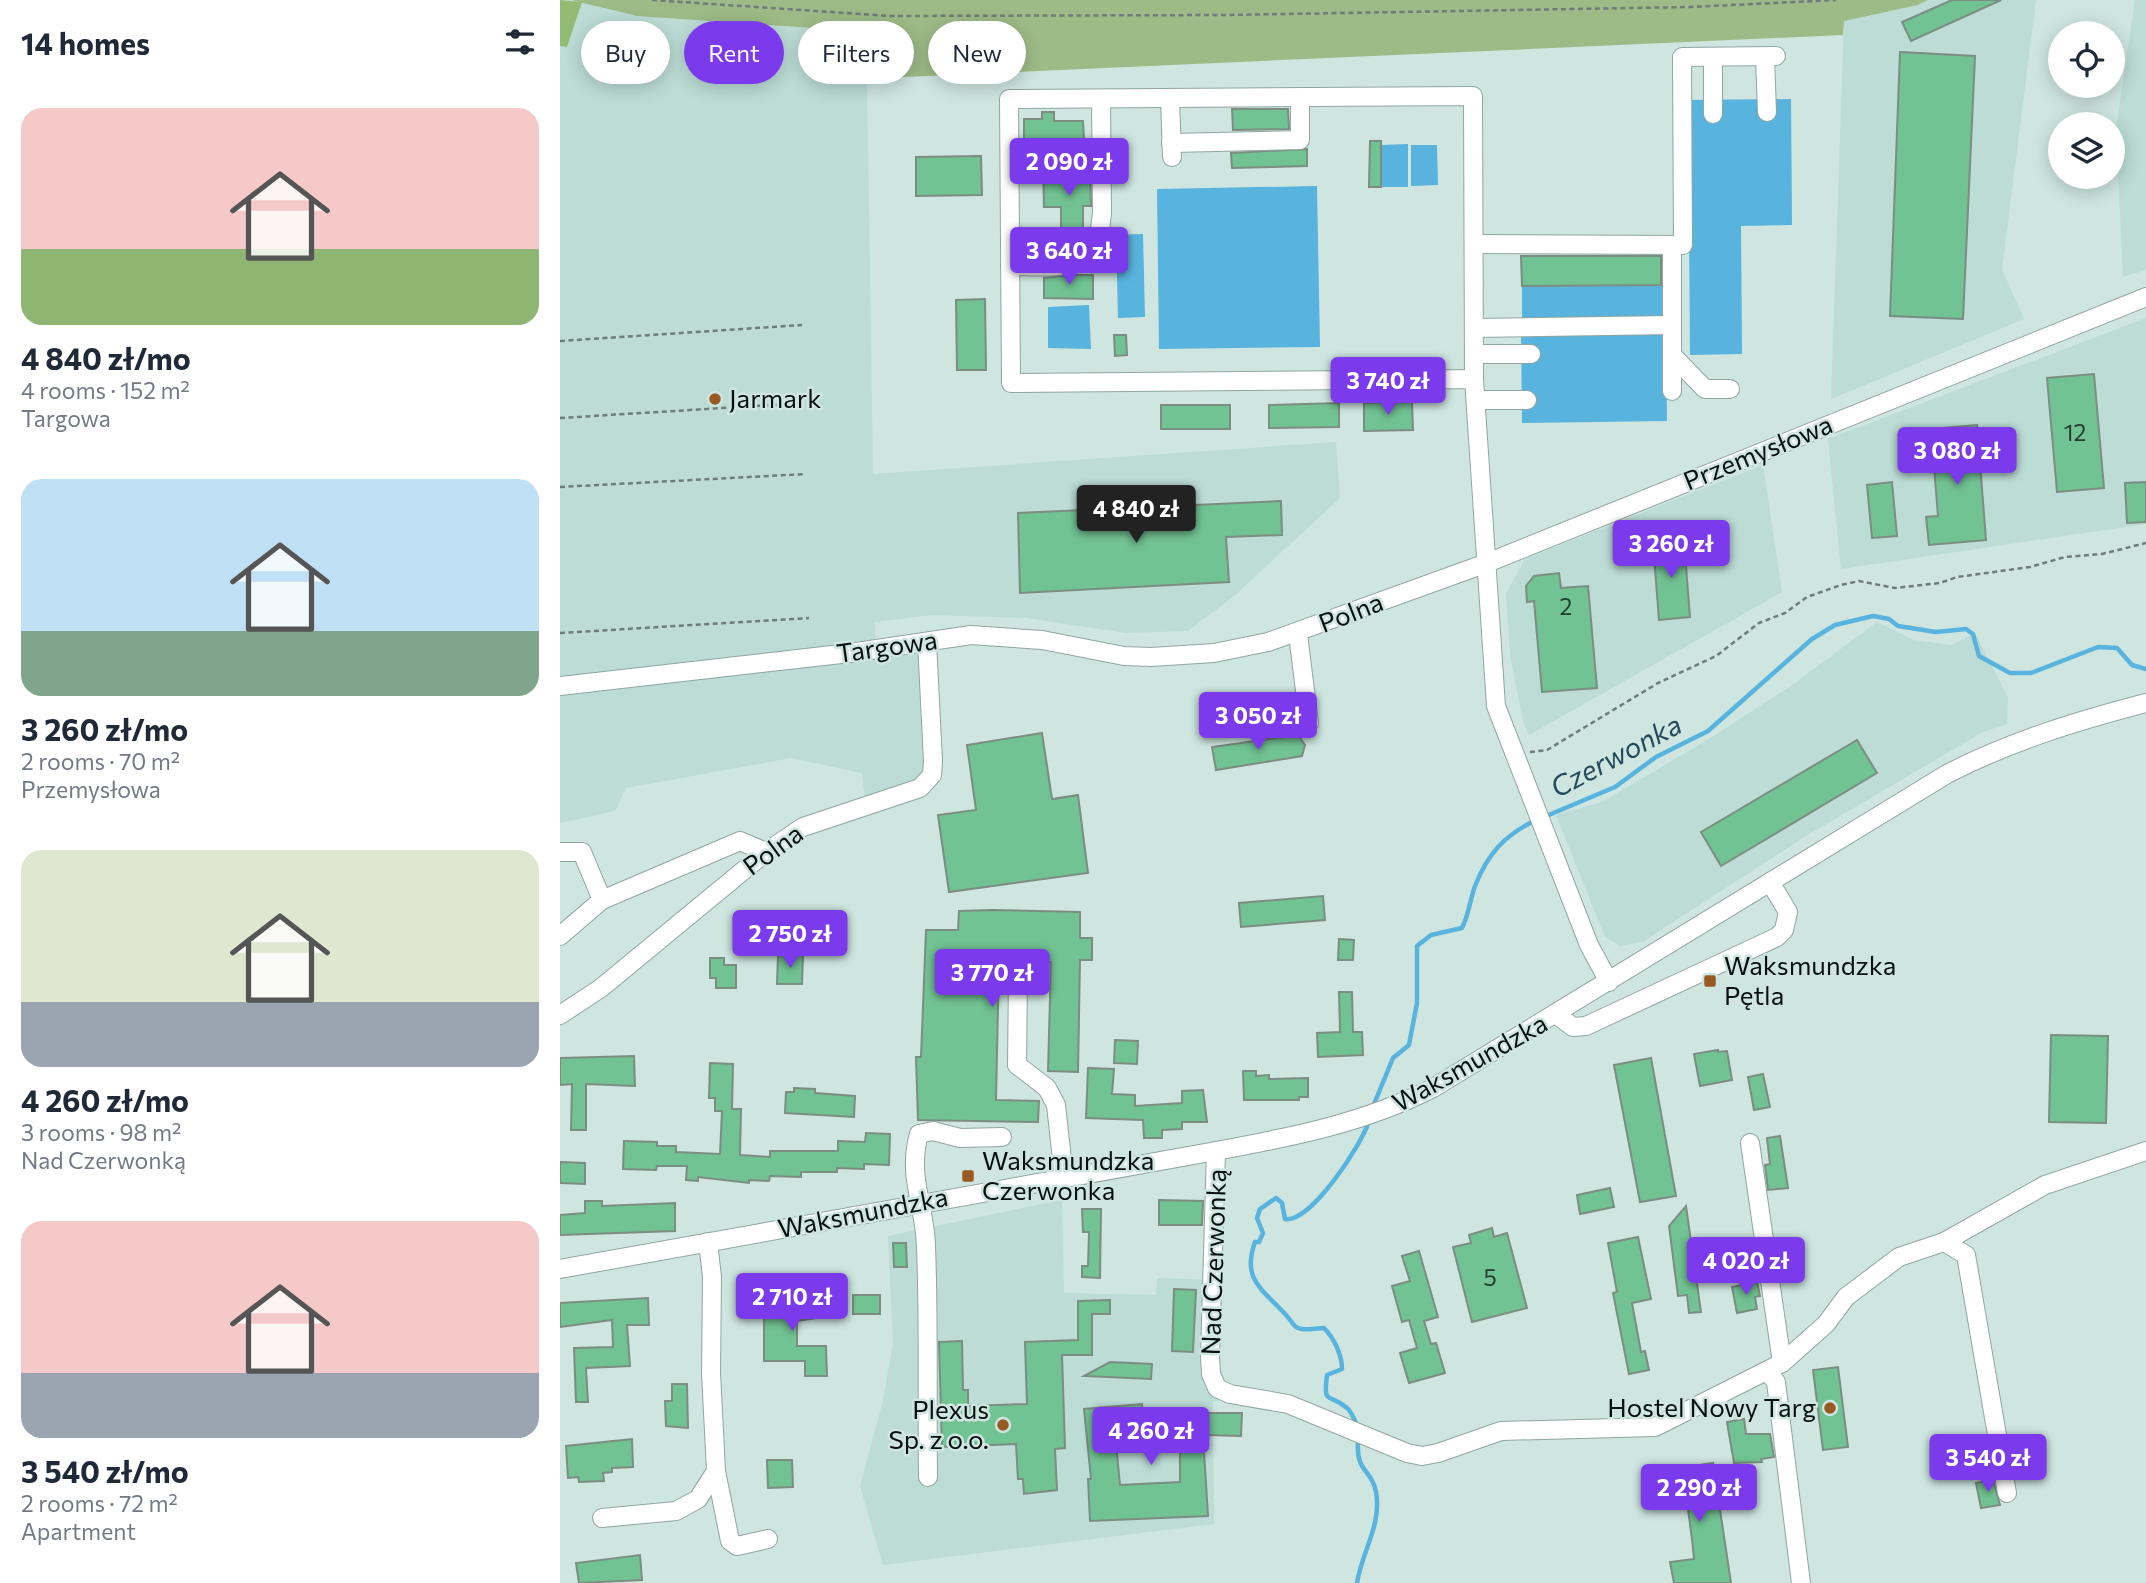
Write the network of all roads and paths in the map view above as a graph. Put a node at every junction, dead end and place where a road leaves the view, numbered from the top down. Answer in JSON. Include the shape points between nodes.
{"nodes":[{"id":1,"x":652,"y":0,"type":"edge"},
{"id":2,"x":1836,"y":0,"type":"edge"},
{"id":3,"x":1713,"y":57,"type":"junction"},
{"id":4,"x":1300,"y":97,"type":"junction"},
{"id":5,"x":1170,"y":98,"type":"junction"},
{"id":6,"x":1101,"y":99,"type":"junction"},
{"id":7,"x":1767,"y":112,"type":"dead end"},
{"id":8,"x":1713,"y":114,"type":"dead end"},
{"id":9,"x":1474,"y":244,"type":"junction"},
{"id":10,"x":1672,"y":244,"type":"junction"},
{"id":11,"x":1010,"y":266,"type":"junction"},
{"id":12,"x":2146,"y":298,"type":"edge"},
{"id":13,"x":802,"y":325,"type":"dead end"},
{"id":14,"x":1672,"y":325,"type":"junction"},
{"id":15,"x":1474,"y":328,"type":"junction"},
{"id":16,"x":560,"y":341,"type":"edge"},
{"id":17,"x":1474,"y":354,"type":"junction"},
{"id":18,"x":1531,"y":354,"type":"dead end"},
{"id":19,"x":1672,"y":355,"type":"junction"},
{"id":20,"x":1474,"y":379,"type":"junction"},
{"id":21,"x":1730,"y":389,"type":"dead end"},
{"id":22,"x":1672,"y":391,"type":"dead end"},
{"id":23,"x":1476,"y":400,"type":"junction"},
{"id":24,"x":1527,"y":400,"type":"dead end"},
{"id":25,"x":804,"y":403,"type":"dead end"},
{"id":26,"x":560,"y":418,"type":"edge"},
{"id":27,"x":806,"y":474,"type":"dead end"},
{"id":28,"x":560,"y":487,"type":"edge"},
{"id":29,"x":2146,"y":543,"type":"edge"},
{"id":30,"x":1487,"y":563,"type":"junction"},
{"id":31,"x":809,"y":618,"type":"dead end"},
{"id":32,"x":560,"y":633,"type":"edge"},
{"id":33,"x":1298,"y":634,"type":"junction"},
{"id":34,"x":927,"y":642,"type":"junction"},
{"id":35,"x":1213,"y":653,"type":"joint"},
{"id":36,"x":560,"y":686,"type":"edge"},
{"id":37,"x":2146,"y":703,"type":"edge"},
{"id":38,"x":1309,"y":723,"type":"dead end"},
{"id":39,"x":1513,"y":754,"type":"junction"},
{"id":40,"x":560,"y":852,"type":"edge"},
{"id":41,"x":766,"y":852,"type":"junction"},
{"id":42,"x":1770,"y":882,"type":"junction"},
{"id":43,"x":602,"y":900,"type":"junction"},
{"id":44,"x":560,"y":936,"type":"edge"},
{"id":45,"x":1018,"y":976,"type":"dead end"},
{"id":46,"x":1609,"y":982,"type":"junction"},
{"id":47,"x":560,"y":1015,"type":"edge"},
{"id":48,"x":1558,"y":1015,"type":"junction"},
{"id":49,"x":1002,"y":1137,"type":"dead end"},
{"id":50,"x":1750,"y":1143,"type":"dead end"},
{"id":51,"x":2146,"y":1150,"type":"edge"},
{"id":52,"x":1216,"y":1151,"type":"junction"},
{"id":53,"x":1064,"y":1177,"type":"junction"},
{"id":54,"x":918,"y":1203,"type":"junction"},
{"id":55,"x":708,"y":1242,"type":"junction"},
{"id":56,"x":1944,"y":1242,"type":"junction"},
{"id":57,"x":560,"y":1269,"type":"edge"},
{"id":58,"x":1775,"y":1367,"type":"junction"},
{"id":59,"x":716,"y":1471,"type":"junction"},
{"id":60,"x":928,"y":1477,"type":"dead end"},
{"id":61,"x":2007,"y":1493,"type":"dead end"},
{"id":62,"x":602,"y":1518,"type":"dead end"},
{"id":63,"x":768,"y":1539,"type":"dead end"},
{"id":64,"x":1801,"y":1583,"type":"edge"}],
"edges":[{"from":1,"to":2,"type":"path","via":[[890,16],[1689,7]]},
{"from":3,"to":7,"type":"street","via":[[1771,56]]},
{"from":3,"to":8,"type":"street"},
{"from":3,"to":10,"type":"street","via":[[1682,57],[1683,244]]},
{"from":4,"to":5,"type":"street"},
{"from":4,"to":5,"type":"street","via":[[1300,140],[1172,150]]},
{"from":4,"to":9,"type":"street","via":[[1473,96]]},
{"from":5,"to":6,"type":"street"},
{"from":6,"to":11,"type":"street","via":[[1097,253],[1069,266]]},
{"from":6,"to":11,"type":"street","via":[[1009,99]]},
{"from":9,"to":10,"type":"street"},
{"from":9,"to":15,"type":"street"},
{"from":10,"to":14,"type":"street"},
{"from":11,"to":20,"type":"street","via":[[1011,383]]},
{"from":12,"to":30,"type":"street","name":"Przemysłowa"},
{"from":13,"to":16,"type":"path"},
{"from":14,"to":15,"type":"street"},
{"from":14,"to":19,"type":"street"},
{"from":15,"to":17,"type":"street"},
{"from":17,"to":18,"type":"street"},
{"from":17,"to":20,"type":"street"},
{"from":19,"to":21,"type":"street","via":[[1705,389]]},
{"from":19,"to":22,"type":"street"},
{"from":20,"to":23,"type":"street"},
{"from":23,"to":24,"type":"street"},
{"from":23,"to":30,"type":"street"},
{"from":25,"to":26,"type":"path"},
{"from":27,"to":28,"type":"path"},
{"from":29,"to":39,"type":"path","via":[[1940,583],[1895,588],[1859,581],[1841,584],[1759,623],[1716,656],[1658,683],[1547,750]]},
{"from":30,"to":33,"type":"street","name":"Polna"},
{"from":30,"to":39,"type":"street","via":[[1496,706]]},
{"from":31,"to":32,"type":"path"},
{"from":33,"to":35,"type":"street","name":"Polna"},
{"from":33,"to":38,"type":"street"},
{"from":34,"to":35,"type":"street","name":"Targowa","via":[[971,635],[1042,640],[1124,656]]},
{"from":34,"to":36,"type":"street","name":"Targowa"},
{"from":34,"to":41,"type":"street","name":"Polna","via":[[932,775],[920,788],[803,827]]},
{"from":37,"to":42,"type":"street","name":"Waksmundzka","via":[[1988,753]]},
{"from":39,"to":46,"type":"street","via":[[1589,945]]},
{"from":40,"to":43,"type":"street","via":[[582,852]]},
{"from":41,"to":43,"type":"street","via":[[740,841]]},
{"from":41,"to":47,"type":"street","name":"Polna","via":[[601,988]]},
{"from":42,"to":46,"type":"street","name":"Waksmundzka"},
{"from":42,"to":48,"type":"street","via":[[1788,912],[1784,930],[1777,937],[1586,1027],[1573,1027]]},
{"from":43,"to":44,"type":"street"},
{"from":45,"to":53,"type":"street","via":[[1017,1065],[1047,1088],[1056,1105]]},
{"from":46,"to":48,"type":"street","name":"Waksmundzka"},
{"from":48,"to":52,"type":"street","name":"Waksmundzka","via":[[1386,1110],[1320,1131]]},
{"from":49,"to":54,"type":"street","via":[[960,1138],[933,1130],[919,1134],[913,1173]]},
{"from":50,"to":58,"type":"street"},
{"from":51,"to":56,"type":"street","name":"Nad Czerwonką","via":[[2045,1185]]},
{"from":52,"to":53,"type":"street","name":"Waksmundzka"},
{"from":52,"to":58,"type":"street","name":"Nad Czerwonką","via":[[1211,1374],[1217,1388],[1230,1394],[1288,1404],[1422,1456],[1501,1431],[1655,1427]]},
{"from":53,"to":54,"type":"street","name":"Waksmundzka"},
{"from":54,"to":55,"type":"street","name":"Waksmundzka"},
{"from":54,"to":60,"type":"street","via":[[926,1242]]},
{"from":55,"to":57,"type":"street","name":"Waksmundzka"},
{"from":55,"to":59,"type":"street"},
{"from":56,"to":58,"type":"street","name":"Nad Czerwonką","via":[[1899,1257],[1846,1297],[1826,1324]]},
{"from":56,"to":61,"type":"street","via":[[1966,1255]]},
{"from":58,"to":64,"type":"street"},
{"from":59,"to":62,"type":"street","via":[[698,1499],[676,1511]]},
{"from":59,"to":63,"type":"street","via":[[730,1541],[737,1546]]}]}
